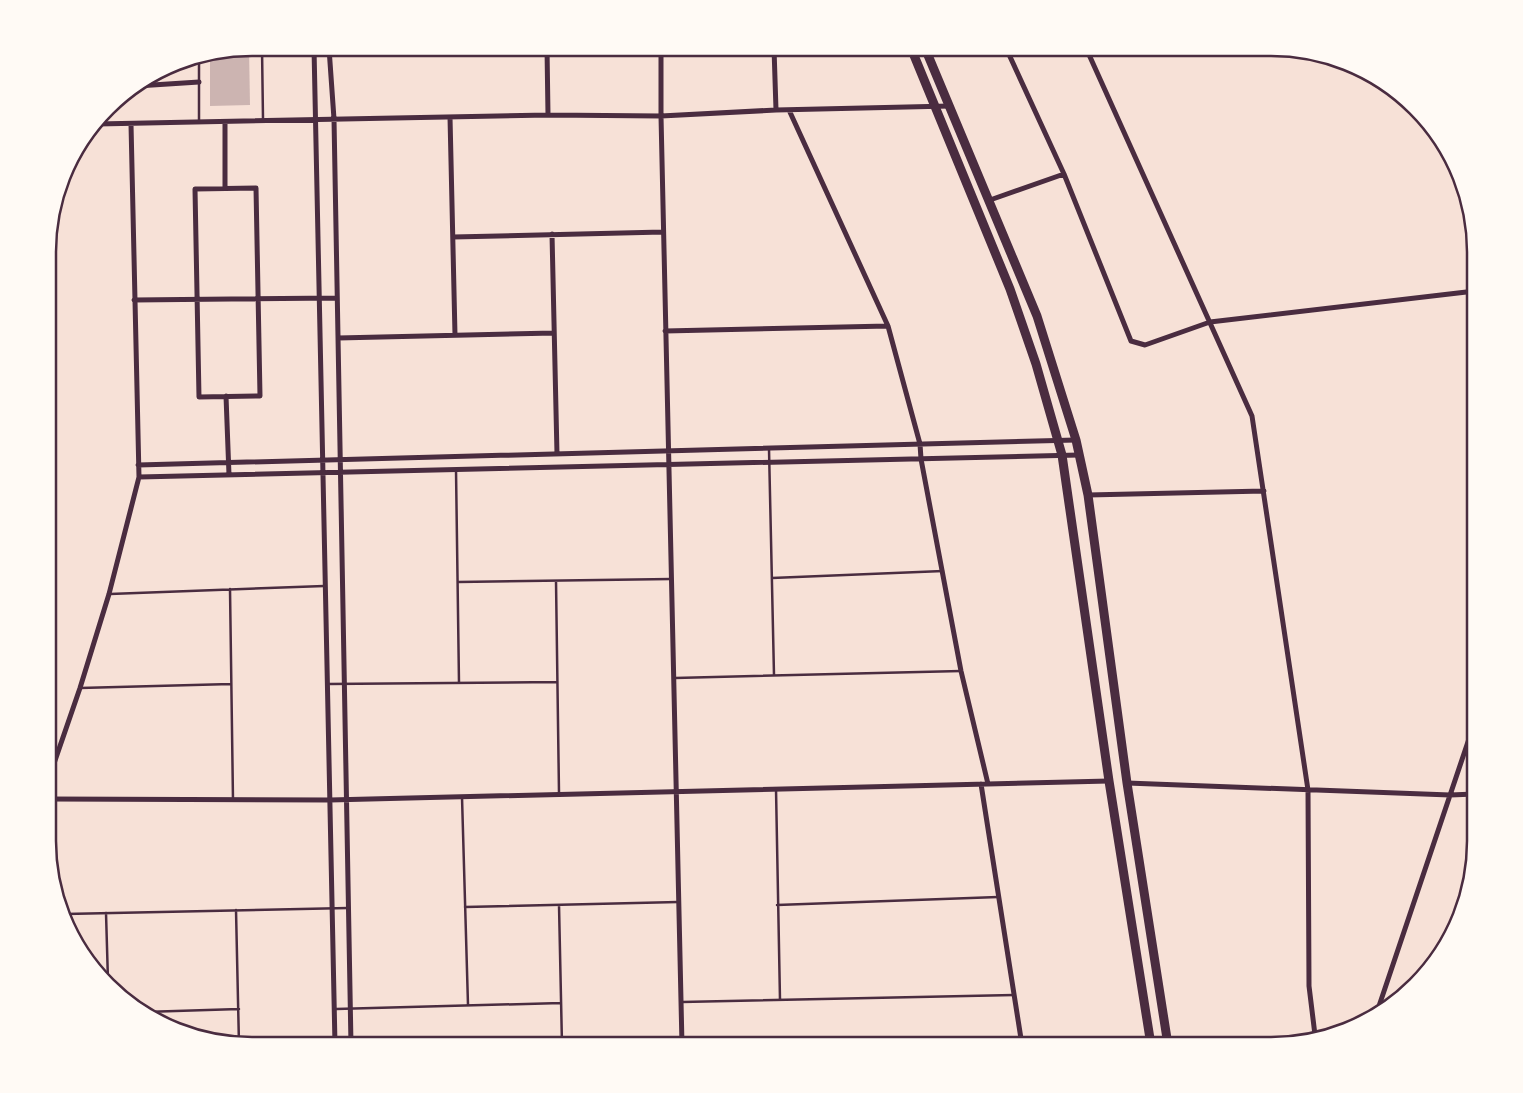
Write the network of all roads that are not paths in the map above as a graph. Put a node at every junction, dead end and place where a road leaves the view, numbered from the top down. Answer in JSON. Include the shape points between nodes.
{"nodes":[{"id":1,"x":262,"y":56,"type":"edge"},
{"id":2,"x":314,"y":56,"type":"edge"},
{"id":3,"x":329,"y":56,"type":"edge"},
{"id":4,"x":547,"y":56,"type":"edge"},
{"id":5,"x":661,"y":56,"type":"edge"},
{"id":6,"x":774,"y":56,"type":"edge"},
{"id":7,"x":914,"y":56,"type":"edge"},
{"id":8,"x":929,"y":56,"type":"edge"},
{"id":9,"x":1010,"y":56,"type":"edge"},
{"id":10,"x":1090,"y":56,"type":"edge"},
{"id":11,"x":199,"y":64,"type":"edge"},
{"id":12,"x":199,"y":82,"type":"junction"},
{"id":13,"x":150,"y":85,"type":"edge"},
{"id":14,"x":936,"y":106,"type":"junction"},
{"id":15,"x":951,"y":106,"type":"junction"},
{"id":16,"x":776,"y":110,"type":"junction"},
{"id":17,"x":789,"y":110,"type":"junction"},
{"id":18,"x":548,"y":115,"type":"junction"},
{"id":19,"x":661,"y":116,"type":"junction"},
{"id":20,"x":450,"y":117,"type":"junction"},
{"id":21,"x":334,"y":119,"type":"junction"},
{"id":22,"x":316,"y":120,"type":"junction"},
{"id":23,"x":263,"y":121,"type":"junction"},
{"id":24,"x":199,"y":122,"type":"junction"},
{"id":25,"x":225,"y":122,"type":"junction"},
{"id":26,"x":104,"y":124,"type":"edge"},
{"id":27,"x":131,"y":124,"type":"junction"},
{"id":28,"x":1064,"y":174,"type":"junction"},
{"id":29,"x":225,"y":188,"type":"junction"},
{"id":30,"x":990,"y":200,"type":"junction"},
{"id":31,"x":663,"y":232,"type":"junction"},
{"id":32,"x":552,"y":234,"type":"junction"},
{"id":33,"x":453,"y":237,"type":"junction"},
{"id":34,"x":1467,"y":292,"type":"edge"},
{"id":35,"x":320,"y":298,"type":"junction"},
{"id":36,"x":337,"y":298,"type":"junction"},
{"id":37,"x":197,"y":299,"type":"junction"},
{"id":38,"x":258,"y":299,"type":"junction"},
{"id":39,"x":134,"y":300,"type":"junction"},
{"id":40,"x":1210,"y":322,"type":"junction"},
{"id":41,"x":888,"y":326,"type":"junction"},
{"id":42,"x":665,"y":331,"type":"junction"},
{"id":43,"x":554,"y":333,"type":"junction"},
{"id":44,"x":455,"y":335,"type":"junction"},
{"id":45,"x":338,"y":338,"type":"junction"},
{"id":46,"x":226,"y":396,"type":"junction"},
{"id":47,"x":1076,"y":440,"type":"junction"},
{"id":48,"x":1058,"y":441,"type":"junction"},
{"id":49,"x":920,"y":444,"type":"junction"},
{"id":50,"x":770,"y":448,"type":"junction"},
{"id":51,"x":668,"y":451,"type":"junction"},
{"id":52,"x":557,"y":454,"type":"junction"},
{"id":53,"x":1079,"y":455,"type":"junction"},
{"id":54,"x":1062,"y":456,"type":"junction"},
{"id":55,"x":921,"y":459,"type":"junction"},
{"id":56,"x":323,"y":460,"type":"junction"},
{"id":57,"x":340,"y":460,"type":"junction"},
{"id":58,"x":770,"y":462,"type":"junction"},
{"id":59,"x":228,"y":463,"type":"junction"},
{"id":60,"x":138,"y":465,"type":"junction"},
{"id":61,"x":668,"y":465,"type":"junction"},
{"id":62,"x":456,"y":470,"type":"junction"},
{"id":63,"x":340,"y":472,"type":"junction"},
{"id":64,"x":323,"y":473,"type":"junction"},
{"id":65,"x":229,"y":475,"type":"junction"},
{"id":66,"x":139,"y":477,"type":"junction"},
{"id":67,"x":1264,"y":491,"type":"junction"},
{"id":68,"x":1088,"y":495,"type":"junction"},
{"id":69,"x":942,"y":571,"type":"junction"},
{"id":70,"x":772,"y":578,"type":"junction"},
{"id":71,"x":671,"y":579,"type":"junction"},
{"id":72,"x":556,"y":581,"type":"junction"},
{"id":73,"x":458,"y":582,"type":"junction"},
{"id":74,"x":326,"y":586,"type":"junction"},
{"id":75,"x":230,"y":589,"type":"junction"},
{"id":76,"x":109,"y":594,"type":"junction"},
{"id":77,"x":961,"y":670,"type":"junction"},
{"id":78,"x":774,"y":675,"type":"junction"},
{"id":79,"x":673,"y":678,"type":"junction"},
{"id":80,"x":558,"y":682,"type":"junction"},
{"id":81,"x":459,"y":683,"type":"junction"},
{"id":82,"x":231,"y":684,"type":"junction"},
{"id":83,"x":326,"y":684,"type":"junction"},
{"id":84,"x":344,"y":684,"type":"junction"},
{"id":85,"x":80,"y":688,"type":"junction"},
{"id":86,"x":1467,"y":744,"type":"edge"},
{"id":87,"x":56,"y":758,"type":"edge"},
{"id":88,"x":1109,"y":781,"type":"junction"},
{"id":89,"x":1127,"y":783,"type":"junction"},
{"id":90,"x":981,"y":784,"type":"junction"},
{"id":91,"x":988,"y":784,"type":"junction"},
{"id":92,"x":776,"y":789,"type":"junction"},
{"id":93,"x":1308,"y":790,"type":"junction"},
{"id":94,"x":676,"y":792,"type":"junction"},
{"id":95,"x":1467,"y":794,"type":"edge"},
{"id":96,"x":559,"y":795,"type":"junction"},
{"id":97,"x":1450,"y":795,"type":"junction"},
{"id":98,"x":462,"y":797,"type":"junction"},
{"id":99,"x":56,"y":799,"type":"edge"},
{"id":100,"x":233,"y":800,"type":"junction"},
{"id":101,"x":330,"y":800,"type":"junction"},
{"id":102,"x":346,"y":800,"type":"junction"},
{"id":103,"x":999,"y":897,"type":"junction"},
{"id":104,"x":678,"y":902,"type":"junction"},
{"id":105,"x":559,"y":905,"type":"junction"},
{"id":106,"x":777,"y":905,"type":"junction"},
{"id":107,"x":465,"y":907,"type":"junction"},
{"id":108,"x":332,"y":908,"type":"junction"},
{"id":109,"x":348,"y":908,"type":"junction"},
{"id":110,"x":236,"y":910,"type":"junction"},
{"id":111,"x":106,"y":913,"type":"junction"},
{"id":112,"x":70,"y":914,"type":"edge"},
{"id":113,"x":1156,"y":965,"type":"junction"},
{"id":114,"x":1139,"y":967,"type":"junction"},
{"id":115,"x":108,"y":973,"type":"edge"},
{"id":116,"x":1015,"y":994,"type":"junction"},
{"id":117,"x":780,"y":1000,"type":"junction"},
{"id":118,"x":681,"y":1002,"type":"junction"},
{"id":119,"x":561,"y":1003,"type":"junction"},
{"id":120,"x":1380,"y":1004,"type":"edge"},
{"id":121,"x":468,"y":1005,"type":"junction"},
{"id":122,"x":350,"y":1008,"type":"junction"},
{"id":123,"x":238,"y":1009,"type":"junction"},
{"id":124,"x":334,"y":1009,"type":"junction"},
{"id":125,"x":157,"y":1012,"type":"edge"},
{"id":126,"x":1315,"y":1032,"type":"edge"},
{"id":127,"x":239,"y":1036,"type":"edge"},
{"id":128,"x":335,"y":1037,"type":"edge"},
{"id":129,"x":351,"y":1037,"type":"edge"},
{"id":130,"x":562,"y":1037,"type":"edge"},
{"id":131,"x":682,"y":1037,"type":"edge"},
{"id":132,"x":1021,"y":1037,"type":"edge"},
{"id":133,"x":1150,"y":1037,"type":"edge"},
{"id":134,"x":1167,"y":1037,"type":"edge"}],
"edges":[{"from":1,"to":23,"type":"lane"},
{"from":2,"to":22,"type":"street"},
{"from":3,"to":21,"type":"street"},
{"from":4,"to":18,"type":"street"},
{"from":5,"to":19,"type":"street"},
{"from":6,"to":16,"type":"street"},
{"from":7,"to":14,"type":"highway"},
{"from":8,"to":15,"type":"highway"},
{"from":9,"to":28,"type":"street"},
{"from":10,"to":40,"type":"street"},
{"from":11,"to":12,"type":"lane"},
{"from":12,"to":13,"type":"street"},
{"from":12,"to":24,"type":"lane"},
{"from":14,"to":15,"type":"street"},
{"from":14,"to":17,"type":"street"},
{"from":14,"to":48,"type":"highway","via":[[1010,289]]},
{"from":15,"to":30,"type":"highway"},
{"from":16,"to":17,"type":"street"},
{"from":16,"to":19,"type":"street"},
{"from":17,"to":41,"type":"street"},
{"from":18,"to":19,"type":"street"},
{"from":18,"to":20,"type":"street"},
{"from":19,"to":31,"type":"street"},
{"from":20,"to":21,"type":"street"},
{"from":20,"to":33,"type":"street"},
{"from":21,"to":22,"type":"street"},
{"from":21,"to":36,"type":"street"},
{"from":22,"to":23,"type":"street"},
{"from":22,"to":35,"type":"street"},
{"from":23,"to":25,"type":"street"},
{"from":24,"to":25,"type":"street"},
{"from":24,"to":27,"type":"street"},
{"from":25,"to":29,"type":"street"},
{"from":26,"to":27,"type":"street"},
{"from":27,"to":39,"type":"street"},
{"from":28,"to":30,"type":"street"},
{"from":28,"to":40,"type":"street","via":[[1131,341],[1144,345]]},
{"from":29,"to":37,"type":"street","via":[[195,188]]},
{"from":29,"to":38,"type":"street","via":[[256,188]]},
{"from":30,"to":47,"type":"highway","via":[[1037,316]]},
{"from":31,"to":32,"type":"street"},
{"from":31,"to":42,"type":"street"},
{"from":32,"to":33,"type":"street"},
{"from":32,"to":43,"type":"street"},
{"from":33,"to":44,"type":"street"},
{"from":34,"to":40,"type":"street"},
{"from":35,"to":36,"type":"street"},
{"from":35,"to":38,"type":"street"},
{"from":35,"to":56,"type":"street"},
{"from":36,"to":45,"type":"street"},
{"from":37,"to":38,"type":"street"},
{"from":37,"to":39,"type":"street"},
{"from":37,"to":46,"type":"street","via":[[199,397]]},
{"from":38,"to":46,"type":"street","via":[[260,396]]},
{"from":39,"to":60,"type":"street"},
{"from":40,"to":67,"type":"street","via":[[1252,416]]},
{"from":41,"to":42,"type":"street"},
{"from":41,"to":49,"type":"street"},
{"from":42,"to":51,"type":"street"},
{"from":43,"to":44,"type":"street"},
{"from":43,"to":52,"type":"street"},
{"from":44,"to":45,"type":"street"},
{"from":45,"to":57,"type":"street"},
{"from":46,"to":59,"type":"street"},
{"from":47,"to":48,"type":"street"},
{"from":47,"to":53,"type":"highway"},
{"from":48,"to":49,"type":"street"},
{"from":48,"to":54,"type":"highway"},
{"from":49,"to":50,"type":"street"},
{"from":49,"to":55,"type":"street"},
{"from":50,"to":51,"type":"street"},
{"from":50,"to":58,"type":"lane"},
{"from":51,"to":52,"type":"street"},
{"from":51,"to":61,"type":"street"},
{"from":52,"to":57,"type":"street"},
{"from":53,"to":54,"type":"street"},
{"from":53,"to":68,"type":"highway"},
{"from":54,"to":55,"type":"street"},
{"from":54,"to":88,"type":"highway"},
{"from":55,"to":58,"type":"street"},
{"from":55,"to":69,"type":"street"},
{"from":56,"to":57,"type":"street"},
{"from":56,"to":59,"type":"street"},
{"from":56,"to":64,"type":"street"},
{"from":57,"to":63,"type":"street"},
{"from":58,"to":61,"type":"street"},
{"from":58,"to":70,"type":"lane"},
{"from":59,"to":60,"type":"street"},
{"from":59,"to":65,"type":"street"},
{"from":60,"to":66,"type":"street"},
{"from":61,"to":62,"type":"street"},
{"from":61,"to":71,"type":"street"},
{"from":62,"to":63,"type":"street"},
{"from":62,"to":73,"type":"lane"},
{"from":63,"to":64,"type":"street"},
{"from":63,"to":84,"type":"street"},
{"from":64,"to":65,"type":"street"},
{"from":64,"to":74,"type":"street"},
{"from":65,"to":66,"type":"street"},
{"from":66,"to":76,"type":"street"},
{"from":67,"to":68,"type":"street"},
{"from":67,"to":93,"type":"street"},
{"from":68,"to":89,"type":"highway"},
{"from":69,"to":70,"type":"lane"},
{"from":69,"to":77,"type":"street"},
{"from":70,"to":78,"type":"lane"},
{"from":71,"to":72,"type":"lane"},
{"from":71,"to":79,"type":"street"},
{"from":72,"to":73,"type":"lane"},
{"from":72,"to":80,"type":"lane"},
{"from":73,"to":81,"type":"lane"},
{"from":74,"to":75,"type":"lane"},
{"from":74,"to":83,"type":"street"},
{"from":75,"to":76,"type":"lane"},
{"from":75,"to":82,"type":"lane"},
{"from":76,"to":85,"type":"street"},
{"from":77,"to":78,"type":"lane"},
{"from":77,"to":91,"type":"street"},
{"from":78,"to":79,"type":"lane"},
{"from":79,"to":94,"type":"street"},
{"from":80,"to":81,"type":"lane"},
{"from":80,"to":96,"type":"lane"},
{"from":81,"to":84,"type":"lane"},
{"from":82,"to":85,"type":"lane"},
{"from":82,"to":100,"type":"lane"},
{"from":83,"to":84,"type":"lane"},
{"from":83,"to":101,"type":"street"},
{"from":84,"to":102,"type":"street"},
{"from":85,"to":87,"type":"street"},
{"from":86,"to":97,"type":"street"},
{"from":88,"to":91,"type":"street"},
{"from":88,"to":114,"type":"highway"},
{"from":89,"to":93,"type":"street"},
{"from":89,"to":113,"type":"highway"},
{"from":90,"to":91,"type":"street"},
{"from":90,"to":92,"type":"street"},
{"from":90,"to":103,"type":"street"},
{"from":92,"to":94,"type":"street"},
{"from":92,"to":106,"type":"lane"},
{"from":93,"to":97,"type":"street"},
{"from":93,"to":126,"type":"street","via":[[1309,986]]},
{"from":94,"to":96,"type":"street"},
{"from":94,"to":104,"type":"street"},
{"from":95,"to":97,"type":"street"},
{"from":96,"to":98,"type":"street"},
{"from":97,"to":120,"type":"street"},
{"from":98,"to":102,"type":"street"},
{"from":98,"to":107,"type":"lane"},
{"from":99,"to":100,"type":"street"},
{"from":100,"to":101,"type":"street"},
{"from":101,"to":102,"type":"street"},
{"from":101,"to":108,"type":"street"},
{"from":102,"to":109,"type":"street"},
{"from":103,"to":106,"type":"lane"},
{"from":103,"to":116,"type":"street"},
{"from":104,"to":105,"type":"lane"},
{"from":104,"to":118,"type":"street"},
{"from":105,"to":107,"type":"lane"},
{"from":105,"to":119,"type":"lane"},
{"from":106,"to":117,"type":"lane"},
{"from":107,"to":121,"type":"lane"},
{"from":108,"to":109,"type":"lane"},
{"from":108,"to":110,"type":"lane"},
{"from":108,"to":124,"type":"street"},
{"from":109,"to":122,"type":"street"},
{"from":110,"to":111,"type":"lane"},
{"from":110,"to":123,"type":"lane"},
{"from":111,"to":112,"type":"lane"},
{"from":111,"to":115,"type":"lane"},
{"from":113,"to":114,"type":"highway"},
{"from":113,"to":134,"type":"highway"},
{"from":114,"to":133,"type":"highway"},
{"from":116,"to":117,"type":"lane"},
{"from":116,"to":132,"type":"street"},
{"from":117,"to":118,"type":"lane"},
{"from":118,"to":131,"type":"street"},
{"from":119,"to":121,"type":"lane"},
{"from":119,"to":130,"type":"lane"},
{"from":121,"to":122,"type":"lane"},
{"from":122,"to":124,"type":"lane"},
{"from":122,"to":129,"type":"street"},
{"from":123,"to":125,"type":"lane"},
{"from":123,"to":127,"type":"lane"},
{"from":124,"to":128,"type":"street"}]}
